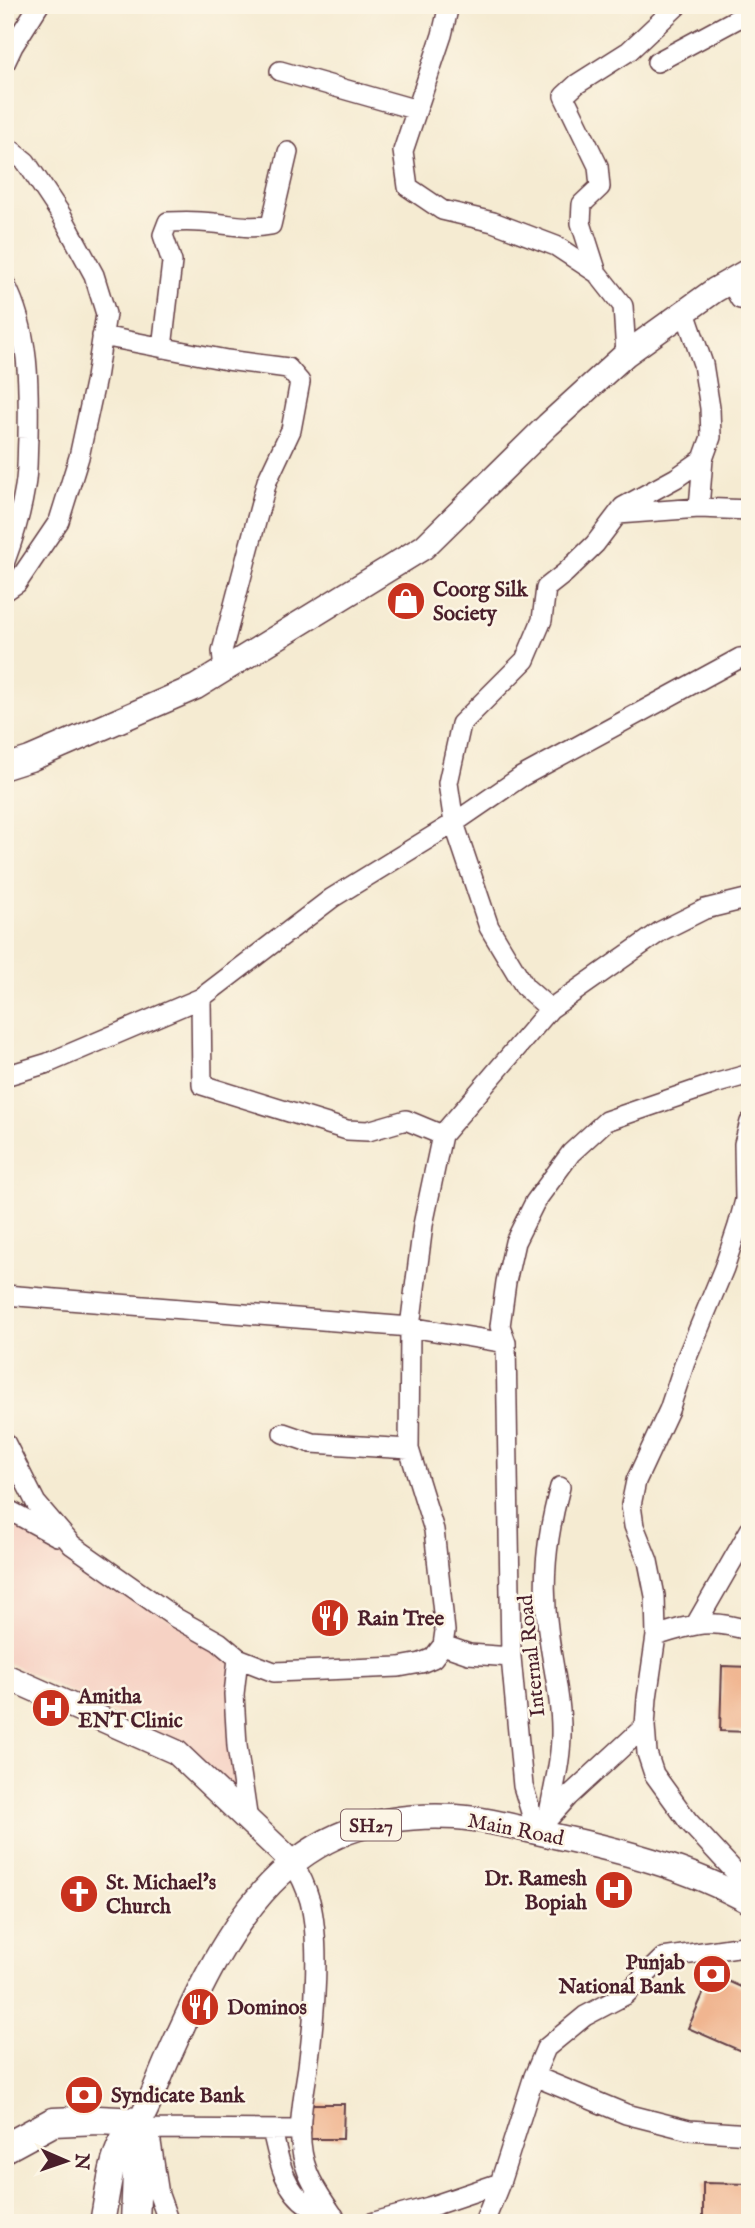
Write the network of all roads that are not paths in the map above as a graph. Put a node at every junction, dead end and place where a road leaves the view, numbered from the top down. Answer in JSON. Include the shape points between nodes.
{"nodes":[{"id":1,"x":39,"y":5,"type":"edge"},
{"id":2,"x":449,"y":5,"type":"edge"},
{"id":3,"x":678,"y":5,"type":"edge"},
{"id":4,"x":750,"y":12,"type":"edge"},
{"id":5,"x":657,"y":62,"type":"dead end"},
{"id":6,"x":5,"y":64,"type":"edge"},
{"id":7,"x":280,"y":71,"type":"dead end"},
{"id":8,"x":417,"y":110,"type":"junction"},
{"id":9,"x":5,"y":145,"type":"edge"},
{"id":10,"x":288,"y":152,"type":"dead end"},
{"id":11,"x":597,"y":273,"type":"junction"},
{"id":12,"x":740,"y":276,"type":"edge"},
{"id":13,"x":5,"y":284,"type":"edge"},
{"id":14,"x":750,"y":301,"type":"edge"},
{"id":15,"x":685,"y":312,"type":"junction"},
{"id":16,"x":103,"y":336,"type":"junction"},
{"id":17,"x":162,"y":348,"type":"junction"},
{"id":18,"x":626,"y":354,"type":"junction"},
{"id":19,"x":703,"y":459,"type":"junction"},
{"id":20,"x":699,"y":508,"type":"junction"},
{"id":21,"x":750,"y":510,"type":"edge"},
{"id":22,"x":618,"y":514,"type":"junction"},
{"id":23,"x":5,"y":561,"type":"edge"},
{"id":24,"x":5,"y":591,"type":"edge"},
{"id":25,"x":750,"y":657,"type":"edge"},
{"id":26,"x":224,"y":669,"type":"junction"},
{"id":27,"x":5,"y":767,"type":"edge"},
{"id":28,"x":453,"y":823,"type":"junction"},
{"id":29,"x":750,"y":898,"type":"edge"},
{"id":30,"x":201,"y":998,"type":"junction"},
{"id":31,"x":550,"y":1009,"type":"junction"},
{"id":32,"x":750,"y":1074,"type":"edge"},
{"id":33,"x":5,"y":1076,"type":"edge"},
{"id":34,"x":750,"y":1122,"type":"edge"},
{"id":35,"x":442,"y":1135,"type":"junction"},
{"id":36,"x":5,"y":1295,"type":"edge"},
{"id":37,"x":410,"y":1327,"type":"junction"},
{"id":38,"x":506,"y":1343,"type":"junction"},
{"id":39,"x":283,"y":1433,"type":"dead end"},
{"id":40,"x":5,"y":1442,"type":"edge"},
{"id":41,"x":409,"y":1449,"type":"junction"},
{"id":42,"x":560,"y":1488,"type":"dead end"},
{"id":43,"x":5,"y":1508,"type":"edge"},
{"id":44,"x":750,"y":1530,"type":"edge"},
{"id":45,"x":72,"y":1545,"type":"junction"},
{"id":46,"x":696,"y":1624,"type":"junction"},
{"id":47,"x":750,"y":1631,"type":"edge"},
{"id":48,"x":656,"y":1636,"type":"junction"},
{"id":49,"x":443,"y":1644,"type":"junction"},
{"id":50,"x":511,"y":1657,"type":"junction"},
{"id":51,"x":238,"y":1658,"type":"junction"},
{"id":52,"x":5,"y":1676,"type":"edge"},
{"id":53,"x":645,"y":1726,"type":"junction"},
{"id":54,"x":248,"y":1821,"type":"junction"},
{"id":55,"x":542,"y":1826,"type":"junction"},
{"id":56,"x":292,"y":1862,"type":"junction"},
{"id":57,"x":750,"y":1888,"type":"edge"},
{"id":58,"x":750,"y":1902,"type":"edge"},
{"id":59,"x":750,"y":1945,"type":"edge"},
{"id":60,"x":534,"y":2076,"type":"junction"},
{"id":61,"x":144,"y":2126,"type":"junction"},
{"id":62,"x":272,"y":2130,"type":"junction"},
{"id":63,"x":301,"y":2130,"type":"junction"},
{"id":64,"x":750,"y":2134,"type":"edge"},
{"id":65,"x":5,"y":2148,"type":"edge"},
{"id":66,"x":500,"y":2183,"type":"junction"},
{"id":67,"x":336,"y":2219,"type":"edge"},
{"id":68,"x":102,"y":2223,"type":"edge"},
{"id":69,"x":135,"y":2223,"type":"edge"},
{"id":70,"x":170,"y":2223,"type":"edge"},
{"id":71,"x":370,"y":2223,"type":"edge"},
{"id":72,"x":484,"y":2223,"type":"edge"}],
"edges":[{"from":1,"to":6,"type":"street"},
{"from":2,"to":8,"type":"street"},
{"from":3,"to":11,"type":"street","via":[[629,51],[564,96],[597,166],[600,187],[582,204],[581,223]]},
{"from":4,"to":5,"type":"street"},
{"from":7,"to":8,"type":"street"},
{"from":8,"to":11,"type":"street","via":[[403,151],[408,187],[442,210],[492,222],[555,246]]},
{"from":9,"to":16,"type":"street","via":[[26,162],[94,275],[106,314]]},
{"from":10,"to":17,"type":"street","via":[[271,225],[253,229],[168,222],[163,235],[172,262]]},
{"from":11,"to":18,"type":"street","via":[[623,306]]},
{"from":12,"to":14,"type":"street","via":[[740,299]]},
{"from":12,"to":15,"type":"main road"},
{"from":13,"to":23,"type":"street","via":[[15,303],[28,357],[26,484]]},
{"from":15,"to":18,"type":"main road"},
{"from":15,"to":19,"type":"street","via":[[703,364],[710,408],[711,437]]},
{"from":16,"to":17,"type":"street"},
{"from":16,"to":24,"type":"street","via":[[79,457],[59,521],[17,583]]},
{"from":17,"to":26,"type":"street","via":[[288,368],[300,382],[290,429],[267,481],[249,548],[222,651]]},
{"from":18,"to":26,"type":"main road","via":[[425,547]]},
{"from":19,"to":20,"type":"street"},
{"from":19,"to":22,"type":"street"},
{"from":20,"to":21,"type":"street"},
{"from":20,"to":22,"type":"street"},
{"from":22,"to":28,"type":"street","via":[[595,544],[546,588],[542,620],[525,660],[461,724],[448,783]]},
{"from":25,"to":28,"type":"street","via":[[740,658],[534,770]]},
{"from":26,"to":27,"type":"main road","via":[[195,687]]},
{"from":28,"to":30,"type":"street","via":[[332,898]]},
{"from":28,"to":31,"type":"street","via":[[489,927],[525,987]]},
{"from":29,"to":31,"type":"street","via":[[705,909],[661,931]]},
{"from":30,"to":33,"type":"street","via":[[48,1063]]},
{"from":30,"to":35,"type":"street","via":[[202,1085],[347,1130],[368,1131],[407,1120]]},
{"from":31,"to":35,"type":"street"},
{"from":32,"to":38,"type":"street","via":[[607,1121],[571,1153],[535,1202],[515,1242],[500,1326]]},
{"from":34,"to":48,"type":"street","via":[[744,1144],[745,1200],[738,1226],[669,1410],[632,1494],[631,1514],[655,1596]]},
{"from":35,"to":37,"type":"street","via":[[423,1225]]},
{"from":36,"to":37,"type":"street"},
{"from":37,"to":38,"type":"street"},
{"from":37,"to":41,"type":"street"},
{"from":38,"to":50,"type":"street"},
{"from":39,"to":41,"type":"street","via":[[312,1443]]},
{"from":40,"to":45,"type":"street","via":[[36,1503]]},
{"from":41,"to":49,"type":"street","via":[[435,1531]]},
{"from":42,"to":55,"type":"street","name":"Internal Road","via":[[548,1532],[546,1615],[561,1732]]},
{"from":43,"to":45,"type":"street"},
{"from":44,"to":46,"type":"street"},
{"from":45,"to":51,"type":"street"},
{"from":46,"to":47,"type":"street","via":[[717,1622]]},
{"from":46,"to":48,"type":"street"},
{"from":48,"to":53,"type":"street"},
{"from":49,"to":50,"type":"street","via":[[469,1654]]},
{"from":49,"to":51,"type":"street","via":[[433,1658],[400,1667],[274,1672]]},
{"from":50,"to":55,"type":"street","via":[[523,1786]]},
{"from":51,"to":54,"type":"street","via":[[234,1694],[237,1746]]},
{"from":52,"to":54,"type":"main road","via":[[176,1752]]},
{"from":53,"to":55,"type":"street"},
{"from":53,"to":57,"type":"street","via":[[647,1754],[666,1794]]},
{"from":54,"to":56,"type":"main road"},
{"from":55,"to":56,"type":"main road","name":"Main Road","number":"SH27","via":[[455,1817],[382,1822],[343,1832]]},
{"from":55,"to":58,"type":"main road","name":"Main Road","number":"SH27","via":[[692,1874]]},
{"from":56,"to":61,"type":"main road","name":"Main Road","number":"SH27","via":[[239,1921],[181,2029]]},
{"from":56,"to":63,"type":"street","via":[[310,1902],[315,1936]]},
{"from":59,"to":60,"type":"street","via":[[663,1958],[625,1994],[584,2016],[546,2048]]},
{"from":60,"to":64,"type":"street","via":[[626,2114],[689,2130]]},
{"from":60,"to":66,"type":"street"},
{"from":61,"to":62,"type":"street"},
{"from":61,"to":65,"type":"highway","via":[[98,2120],[52,2122]]},
{"from":61,"to":68,"type":"main road","number":"SH27","via":[[122,2140]]},
{"from":61,"to":69,"type":"highway"},
{"from":61,"to":70,"type":"street"},
{"from":62,"to":63,"type":"street"},
{"from":62,"to":67,"type":"street","via":[[286,2180],[309,2206]]},
{"from":63,"to":67,"type":"street","via":[[307,2171]]},
{"from":66,"to":71,"type":"street"},
{"from":66,"to":72,"type":"street"}]}
